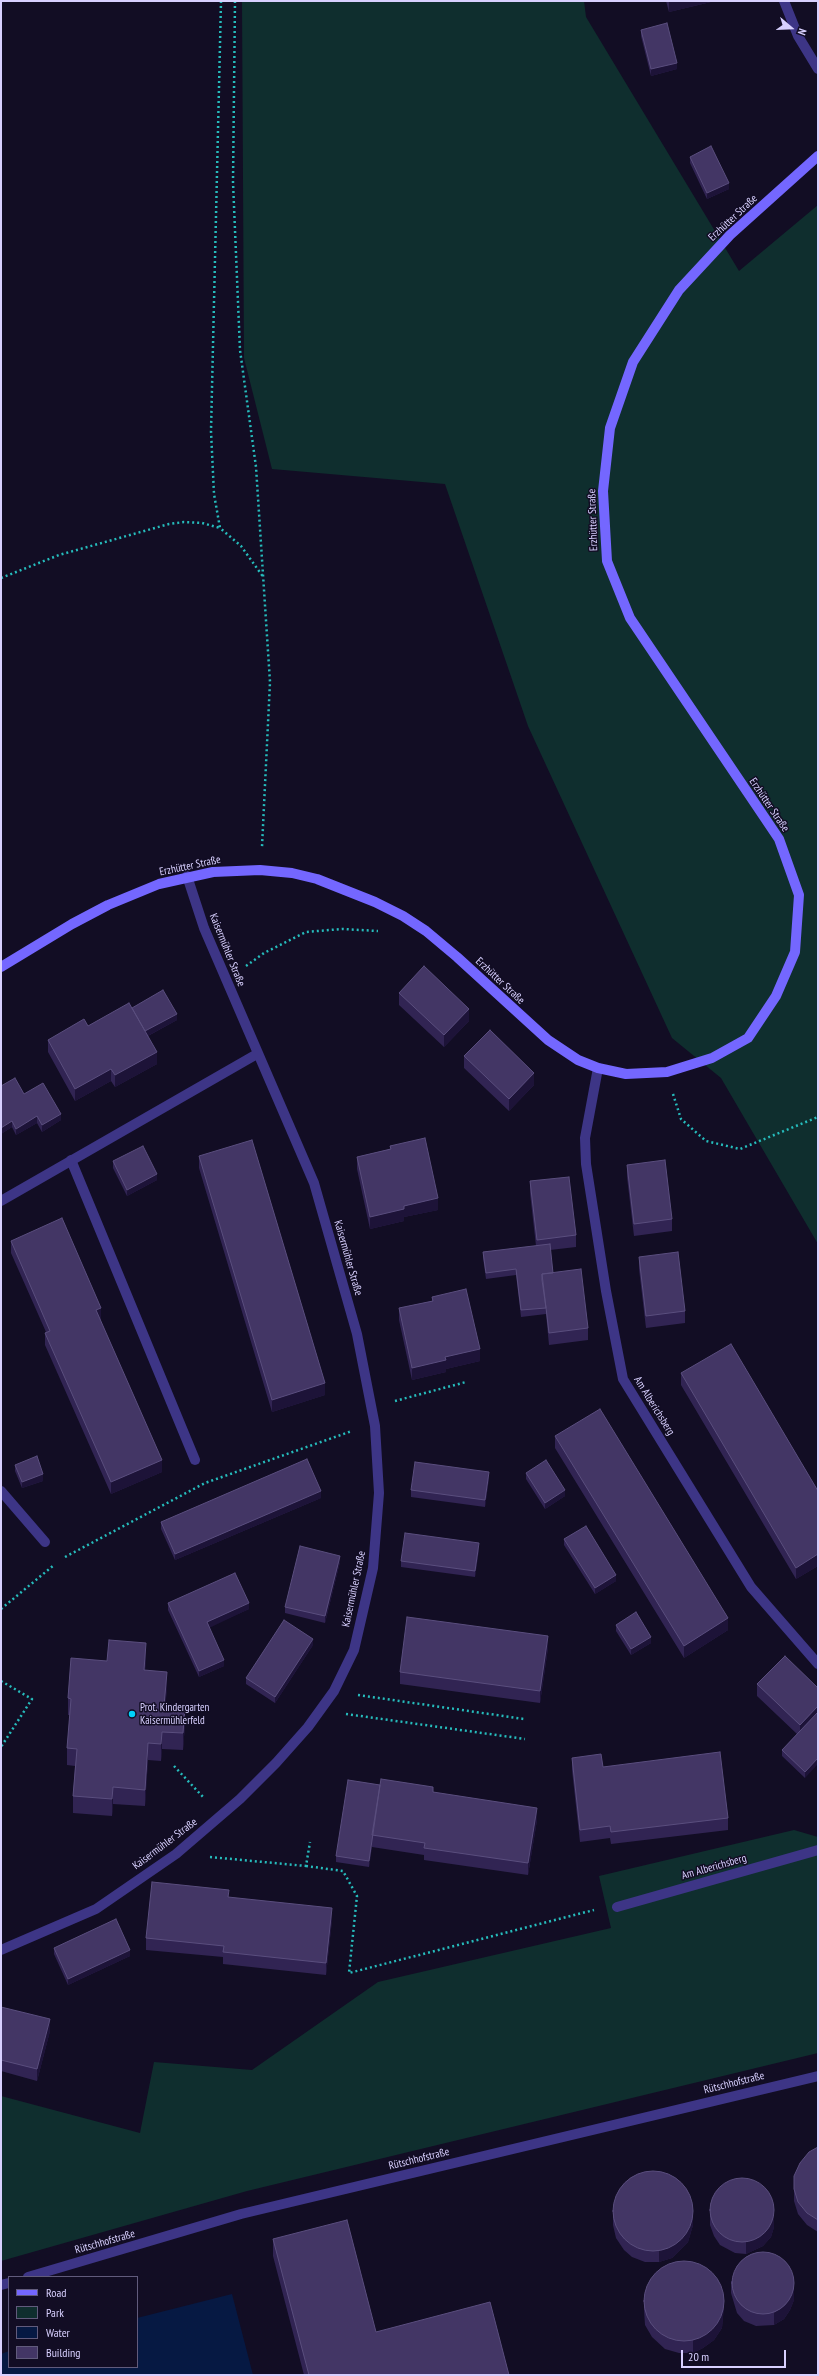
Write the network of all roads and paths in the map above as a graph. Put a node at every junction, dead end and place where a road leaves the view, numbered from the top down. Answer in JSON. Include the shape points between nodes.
{"nodes":[{"id":1,"x":221,"y":1,"type":"edge"},
{"id":2,"x":235,"y":1,"type":"edge"},
{"id":3,"x":784,"y":1,"type":"edge"},
{"id":4,"x":818,"y":69,"type":"edge"},
{"id":5,"x":818,"y":156,"type":"edge"},
{"id":6,"x":220,"y":528,"type":"junction"},
{"id":7,"x":1,"y":578,"type":"edge"},
{"id":8,"x":265,"y":580,"type":"junction"},
{"id":9,"x":260,"y":870,"type":"junction"},
{"id":10,"x":186,"y":876,"type":"junction"},
{"id":11,"x":384,"y":932,"type":"dead end"},
{"id":12,"x":1,"y":967,"type":"edge"},
{"id":13,"x":226,"y":980,"type":"junction"},
{"id":14,"x":258,"y":1054,"type":"junction"},
{"id":15,"x":598,"y":1068,"type":"junction"},
{"id":16,"x":667,"y":1072,"type":"junction"},
{"id":17,"x":818,"y":1117,"type":"edge"},
{"id":18,"x":70,"y":1160,"type":"junction"},
{"id":19,"x":1,"y":1201,"type":"edge"},
{"id":20,"x":466,"y":1382,"type":"dead end"},
{"id":21,"x":371,"y":1407,"type":"junction"},
{"id":22,"x":375,"y":1426,"type":"junction"},
{"id":23,"x":195,"y":1460,"type":"dead end"},
{"id":24,"x":1,"y":1491,"type":"edge"},
{"id":25,"x":45,"y":1542,"type":"dead end"},
{"id":26,"x":1,"y":1609,"type":"edge"},
{"id":27,"x":818,"y":1664,"type":"edge"},
{"id":28,"x":1,"y":1681,"type":"edge"},
{"id":29,"x":334,"y":1691,"type":"junction"},
{"id":30,"x":320,"y":1710,"type":"junction"},
{"id":31,"x":524,"y":1719,"type":"dead end"},
{"id":32,"x":525,"y":1739,"type":"dead end"},
{"id":33,"x":1,"y":1747,"type":"edge"},
{"id":34,"x":174,"y":1766,"type":"dead end"},
{"id":35,"x":221,"y":1816,"type":"junction"},
{"id":36,"x":310,"y":1842,"type":"dead end"},
{"id":37,"x":818,"y":1850,"type":"edge"},
{"id":38,"x":176,"y":1854,"type":"junction"},
{"id":39,"x":306,"y":1866,"type":"junction"},
{"id":40,"x":616,"y":1906,"type":"dead end"},
{"id":41,"x":590,"y":1911,"type":"dead end"},
{"id":42,"x":1,"y":1950,"type":"edge"},
{"id":43,"x":818,"y":2076,"type":"edge"},
{"id":44,"x":31,"y":2276,"type":"edge"}],
"edges":[{"from":1,"to":6,"type":"path","via":[[211,432],[214,494]]},
{"from":2,"to":8,"type":"path","via":[[233,182],[240,350],[256,467]]},
{"from":3,"to":4,"type":"street","via":[[798,36]]},
{"from":5,"to":16,"type":"street","name":"Erzhütter Straße","via":[[730,235],[679,290],[633,362],[610,428],[603,491],[607,561],[630,618],[779,839],[799,895],[795,952],[776,996],[748,1038],[712,1058]]},
{"from":6,"to":7,"type":"path","via":[[202,523],[170,524],[59,555]]},
{"from":6,"to":8,"type":"path","via":[[241,546]]},
{"from":8,"to":9,"type":"path","via":[[270,682]]},
{"from":9,"to":10,"type":"street","name":"Erzhütter Straße","via":[[236,869]]},
{"from":9,"to":15,"type":"street","name":"Erzhütter Straße","via":[[292,873],[317,879],[369,899],[402,916],[426,931],[457,957],[548,1040],[578,1060]]},
{"from":10,"to":12,"type":"street","name":"Erzhütter Straße","via":[[108,905]]},
{"from":10,"to":13,"type":"street","name":"Kaisermühler Straße"},
{"from":11,"to":13,"type":"path","via":[[342,929],[306,932],[264,953]]},
{"from":13,"to":14,"type":"street","name":"Kaisermühler Straße"},
{"from":14,"to":18,"type":"street"},
{"from":14,"to":21,"type":"street","name":"Kaisermühler Straße","via":[[314,1182],[357,1334]]},
{"from":15,"to":16,"type":"street","name":"Erzhütter Straße","via":[[626,1074]]},
{"from":15,"to":27,"type":"street","name":"Am Alberichsberg","via":[[585,1138],[586,1164],[623,1379],[751,1587]]},
{"from":16,"to":17,"type":"path","via":[[681,1119],[706,1141],[740,1149]]},
{"from":18,"to":19,"type":"street"},
{"from":18,"to":23,"type":"street"},
{"from":20,"to":21,"type":"path"},
{"from":21,"to":22,"type":"street","name":"Kaisermühler Straße"},
{"from":22,"to":26,"type":"path","via":[[345,1433],[205,1483],[60,1560]]},
{"from":22,"to":29,"type":"street","name":"Kaisermühler Straße","via":[[379,1493],[373,1568],[354,1650]]},
{"from":24,"to":25,"type":"street"},
{"from":28,"to":33,"type":"path","via":[[32,1699]]},
{"from":29,"to":30,"type":"street","name":"Kaisermühler Straße"},
{"from":29,"to":31,"type":"path"},
{"from":30,"to":32,"type":"path"},
{"from":30,"to":35,"type":"street","name":"Kaisermühler Straße","via":[[276,1763]]},
{"from":34,"to":35,"type":"path"},
{"from":35,"to":38,"type":"street","name":"Kaisermühler Straße"},
{"from":36,"to":39,"type":"path"},
{"from":37,"to":40,"type":"street","name":"Am Alberichsberg"},
{"from":38,"to":39,"type":"path"},
{"from":38,"to":42,"type":"street","name":"Kaisermühler Straße","via":[[96,1909]]},
{"from":39,"to":41,"type":"path","via":[[343,1871],[357,1896],[349,1973]]},
{"from":43,"to":44,"type":"street","name":"Rütschhofstraße","via":[[241,2214]]}]}
